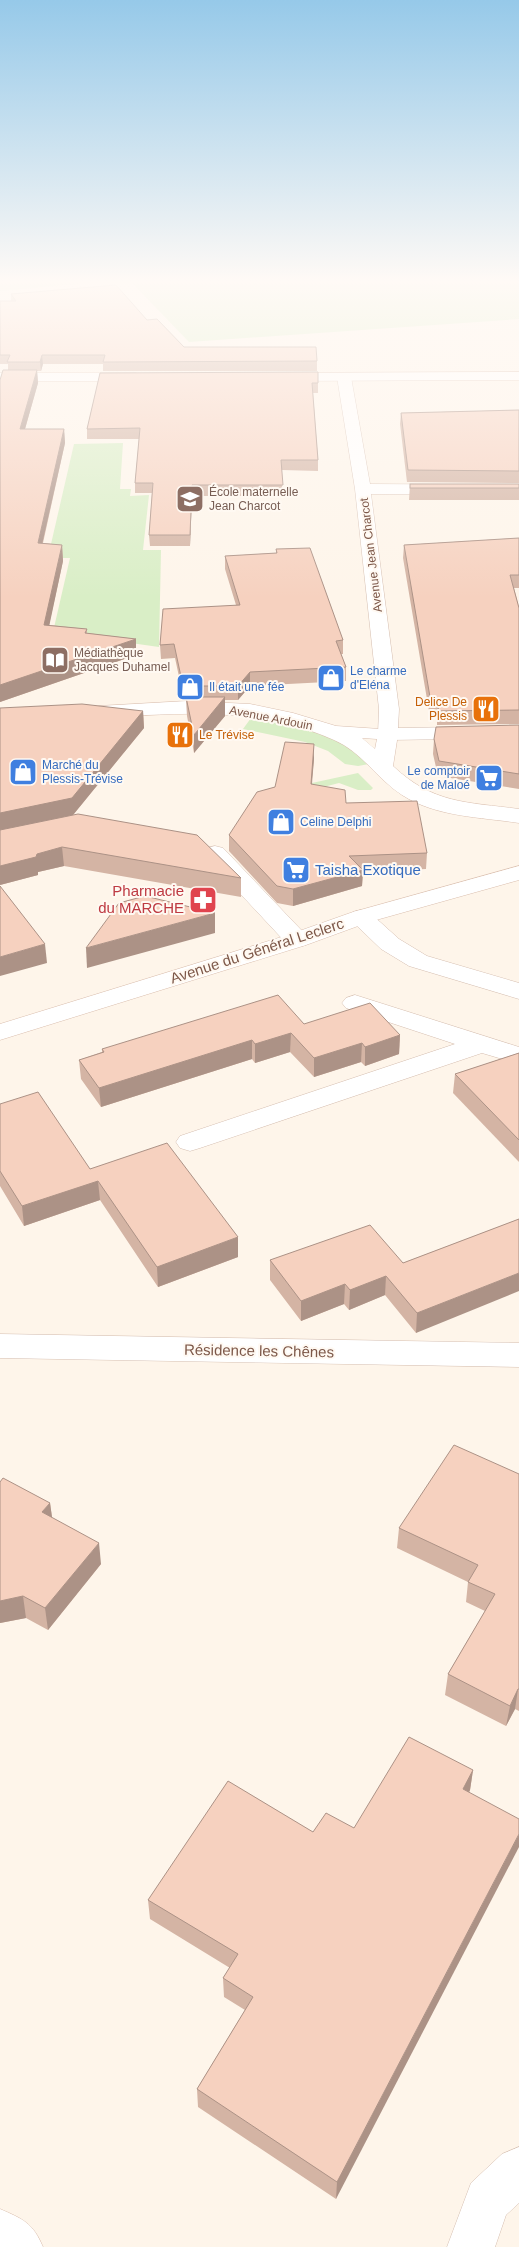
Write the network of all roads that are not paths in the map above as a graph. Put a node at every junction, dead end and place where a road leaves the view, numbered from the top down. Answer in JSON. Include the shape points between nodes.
{"nodes":[{"id":1,"x":346,"y":388,"type":"edge"},
{"id":2,"x":363,"y":490,"type":"junction"},
{"id":3,"x":519,"y":490,"type":"edge"},
{"id":4,"x":85,"y":713,"type":"edge"},
{"id":5,"x":332,"y":731,"type":"junction"},
{"id":6,"x":519,"y":732,"type":"edge"},
{"id":7,"x":388,"y":734,"type":"junction"},
{"id":8,"x":383,"y":765,"type":"junction"},
{"id":9,"x":519,"y":816,"type":"edge"},
{"id":10,"x":200,"y":845,"type":"edge"},
{"id":11,"x":518,"y":873,"type":"edge"},
{"id":12,"x":361,"y":917,"type":"junction"},
{"id":13,"x":297,"y":940,"type":"junction"},
{"id":14,"x":519,"y":991,"type":"edge"},
{"id":15,"x":355,"y":1003,"type":"dead end"},
{"id":16,"x":0,"y":1032,"type":"edge"},
{"id":17,"x":481,"y":1044,"type":"junction"},
{"id":18,"x":519,"y":1056,"type":"edge"},
{"id":19,"x":190,"y":1142,"type":"dead end"},
{"id":20,"x":0,"y":1346,"type":"edge"},
{"id":21,"x":519,"y":1355,"type":"edge"},
{"id":22,"x":519,"y":2171,"type":"edge"},
{"id":23,"x":0,"y":2233,"type":"edge"},
{"id":24,"x":19,"y":2247,"type":"edge"},
{"id":25,"x":470,"y":2247,"type":"edge"}],
"edges":[{"from":1,"to":2,"type":"street","name":"Avenue Jean Charcot"},
{"from":2,"to":3,"type":"street"},
{"from":2,"to":7,"type":"street","name":"Avenue Jean Charcot","via":[[389,709]]},
{"from":4,"to":5,"type":"street","name":"Avenue Ardouin","via":[[239,708]]},
{"from":5,"to":7,"type":"street","name":"Avenue Ardouin"},
{"from":5,"to":8,"type":"street","name":"Avenue Ardouin","via":[[363,747]]},
{"from":6,"to":7,"type":"street","name":"Avenue Ardouin"},
{"from":7,"to":8,"type":"street"},
{"from":8,"to":9,"type":"street","name":"Avenue Ardouin","via":[[410,791],[435,803]]},
{"from":10,"to":13,"type":"street","via":[[210,847]]},
{"from":11,"to":12,"type":"street","name":"Avenue du Général Leclerc"},
{"from":12,"to":13,"type":"street","name":"Avenue du Général Leclerc"},
{"from":12,"to":14,"type":"street","via":[[390,944],[418,961]]},
{"from":13,"to":16,"type":"street","name":"Avenue du Général Leclerc"},
{"from":15,"to":17,"type":"street"},
{"from":17,"to":18,"type":"street"},
{"from":17,"to":19,"type":"street"},
{"from":20,"to":21,"type":"street","name":"Résidence les Chênes"},
{"from":22,"to":25,"type":"street","via":[[488,2200]]},
{"from":23,"to":24,"type":"street"}]}
